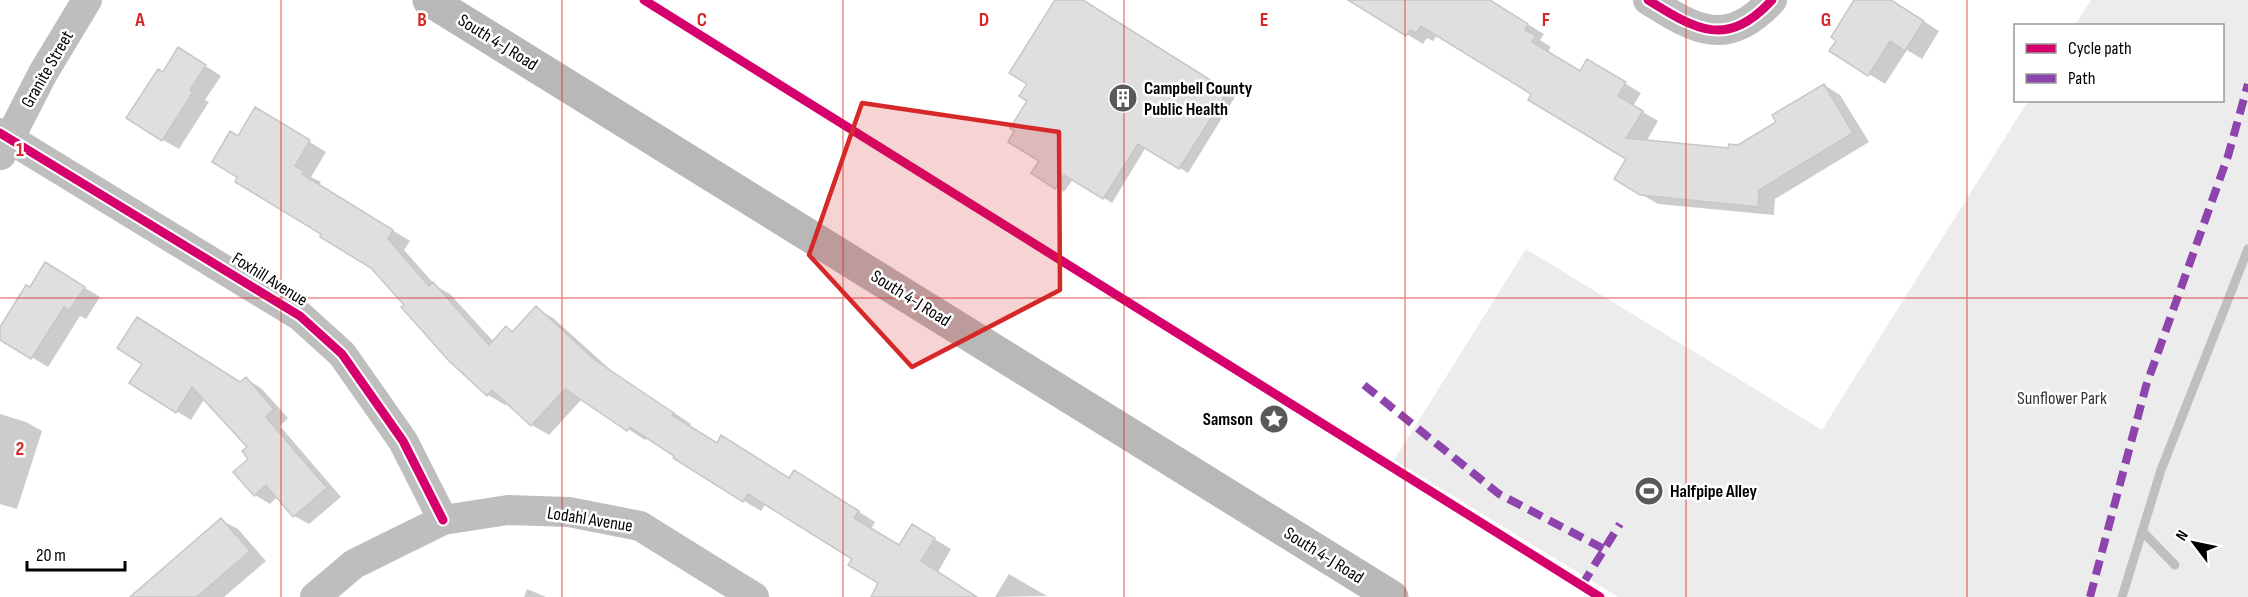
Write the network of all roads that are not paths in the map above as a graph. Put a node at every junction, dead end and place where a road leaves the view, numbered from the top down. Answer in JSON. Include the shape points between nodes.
{"nodes":[{"id":1,"x":87,"y":0,"type":"edge"},
{"id":2,"x":429,"y":0,"type":"edge"},
{"id":3,"x":1648,"y":0,"type":"edge"},
{"id":4,"x":1772,"y":0,"type":"edge"},
{"id":5,"x":3,"y":143,"type":"edge"},
{"id":6,"x":443,"y":520,"type":"junction"},
{"id":7,"x":315,"y":597,"type":"edge"},
{"id":8,"x":754,"y":597,"type":"edge"},
{"id":9,"x":1392,"y":597,"type":"edge"}],
"edges":[{"from":1,"to":5,"type":"street","name":"Granite Street"},
{"from":2,"to":9,"type":"main road","name":"South 4-J Road"},
{"from":3,"to":4,"type":"street","via":[[1686,24],[1722,32],[1756,17]]},
{"from":5,"to":6,"type":"street","name":"Foxhill Avenue","via":[[300,316],[342,354],[383,412],[403,441]]},
{"from":6,"to":7,"type":"street","name":"Lodahl Avenue","via":[[354,564]]},
{"from":6,"to":8,"type":"street","name":"Lodahl Avenue","via":[[508,510],[569,512],[640,526]]}]}
